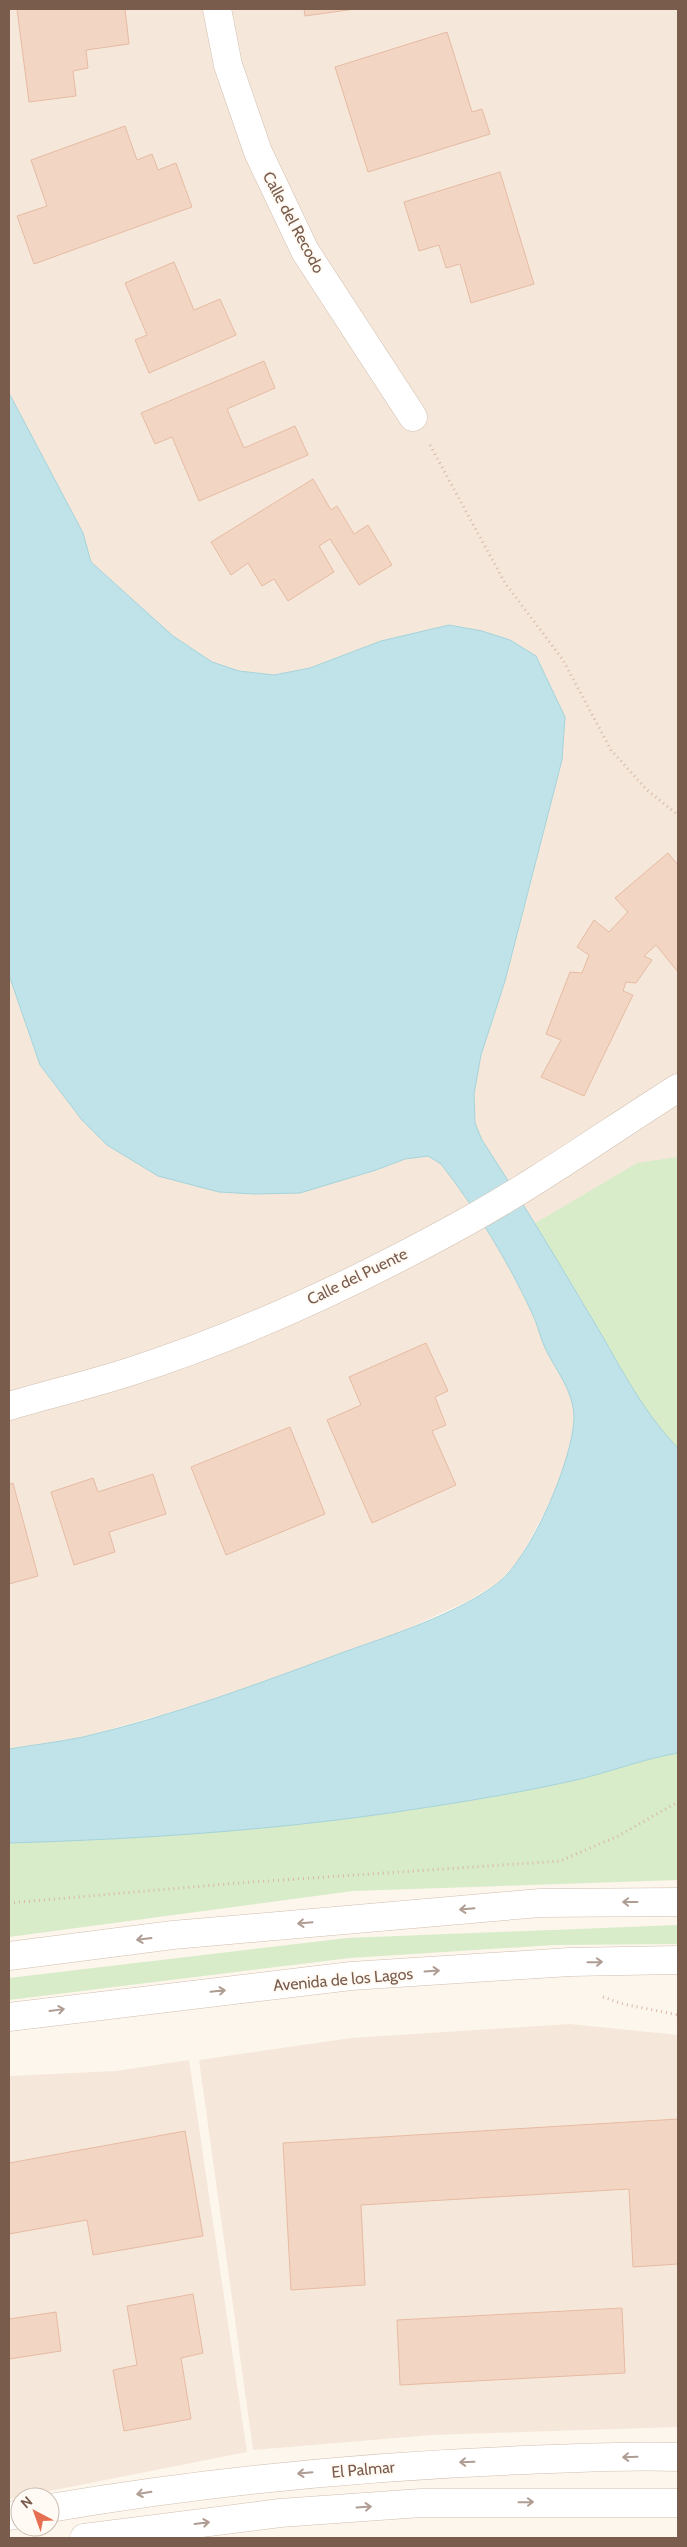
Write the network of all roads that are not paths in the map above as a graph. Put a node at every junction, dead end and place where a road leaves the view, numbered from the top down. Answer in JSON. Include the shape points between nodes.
{"nodes":[{"id":1,"x":217,"y":9,"type":"edge"},
{"id":2,"x":414,"y":416,"type":"road end"},
{"id":3,"x":678,"y":1088,"type":"edge"},
{"id":4,"x":9,"y":1406,"type":"edge"},
{"id":5,"x":678,"y":1902,"type":"edge"},
{"id":6,"x":9,"y":1956,"type":"edge"},
{"id":7,"x":678,"y":1960,"type":"edge"},
{"id":8,"x":648,"y":1961,"type":"junction"},
{"id":9,"x":678,"y":1967,"type":"edge"},
{"id":10,"x":9,"y":2017,"type":"edge"},
{"id":11,"x":678,"y":2457,"type":"edge"},
{"id":12,"x":678,"y":2503,"type":"edge"},
{"id":13,"x":60,"y":2506,"type":"edge"},
{"id":14,"x":84,"y":2538,"type":"edge"}],
"edges":[{"from":1,"to":2,"type":"street","name":"Calle del Recodo","via":[[228,65],[258,152],[305,251]]},
{"from":3,"to":4,"type":"street","name":"Calle del Puente","via":[[523,1188],[376,1269],[250,1327],[133,1370]]},
{"from":5,"to":6,"type":"street","one_way":true,"via":[[540,1903],[173,1935]]},
{"from":7,"to":8,"type":"street","name":"Avenida de los Lagos"},
{"from":8,"to":9,"type":"street"},
{"from":10,"to":8,"type":"street","name":"Avenida de los Lagos","one_way":true,"via":[[351,1976],[570,1962]]},
{"from":11,"to":13,"type":"street","name":"El Palmar","one_way":true,"via":[[426,2464],[264,2477]]},
{"from":14,"to":12,"type":"street","one_way":true,"via":[[280,2512],[412,2504]]}]}
